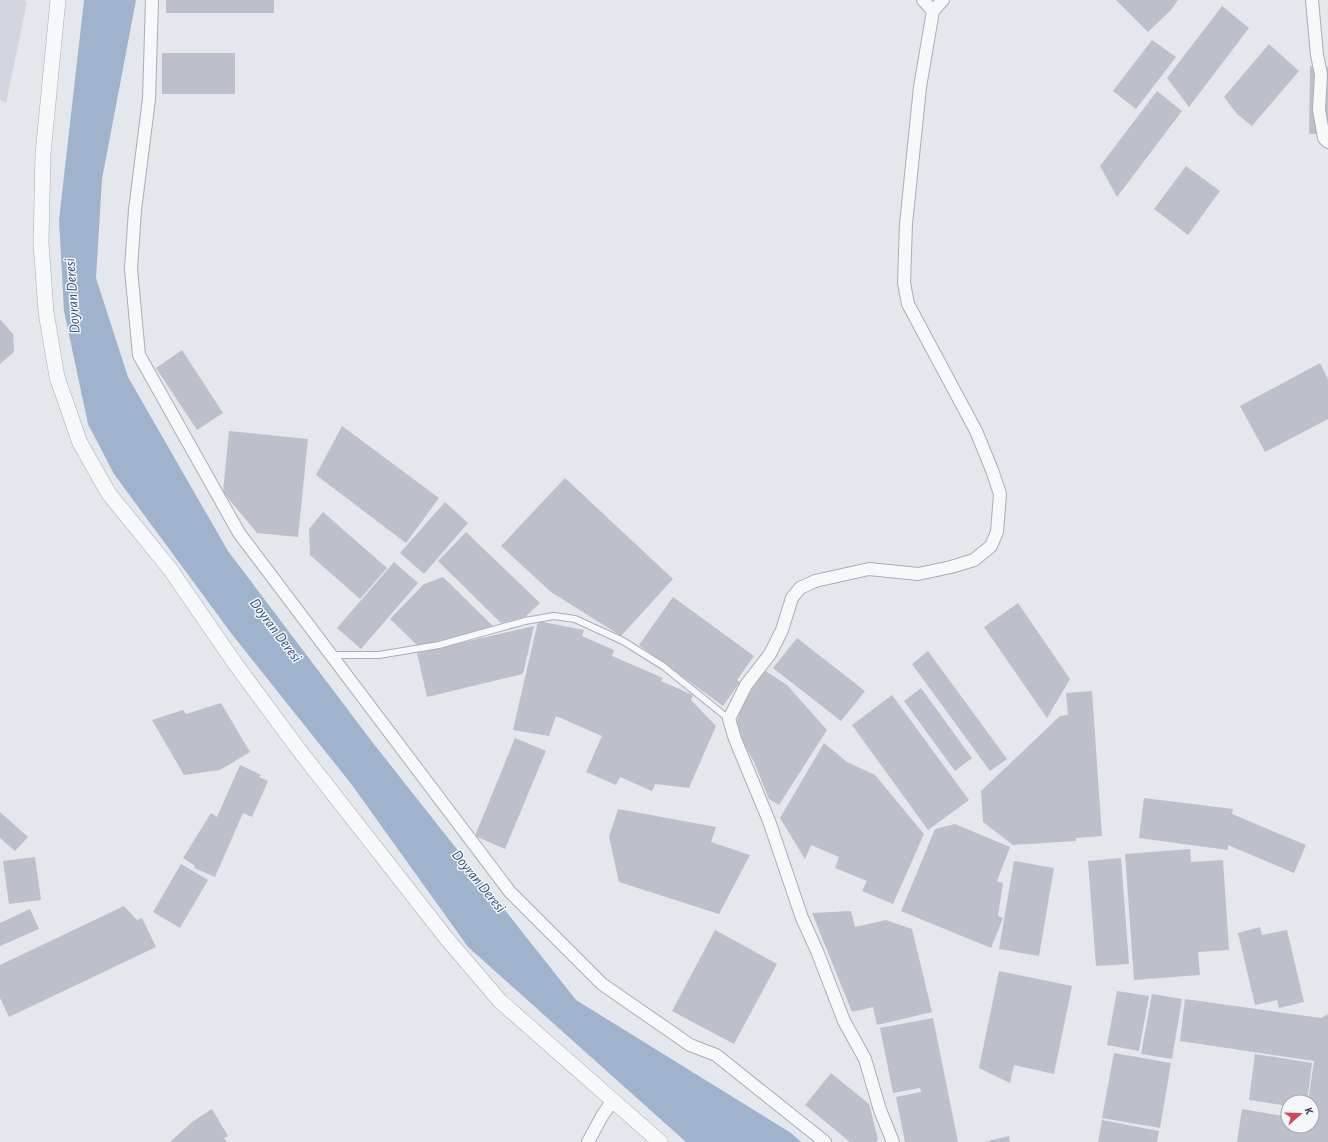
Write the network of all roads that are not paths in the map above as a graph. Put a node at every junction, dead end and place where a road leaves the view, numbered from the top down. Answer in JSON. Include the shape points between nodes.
{"nodes":[{"id":1,"x":58,"y":0,"type":"edge"},
{"id":2,"x":152,"y":0,"type":"edge"},
{"id":3,"x":923,"y":0,"type":"edge"},
{"id":4,"x":943,"y":0,"type":"edge"},
{"id":5,"x":1312,"y":0,"type":"edge"},
{"id":6,"x":933,"y":11,"type":"junction"},
{"id":7,"x":1328,"y":142,"type":"edge"},
{"id":8,"x":331,"y":655,"type":"junction"},
{"id":9,"x":729,"y":720,"type":"junction"},
{"id":10,"x":613,"y":1100,"type":"junction"},
{"id":11,"x":588,"y":1142,"type":"edge"},
{"id":12,"x":660,"y":1142,"type":"edge"},
{"id":13,"x":826,"y":1142,"type":"edge"},
{"id":14,"x":893,"y":1142,"type":"edge"}],
"edges":[{"from":1,"to":10,"type":"street","via":[[43,154],[40,242],[46,312],[57,377],[80,443],[109,494],[170,569],[294,744],[447,939],[500,1001]]},
{"from":2,"to":8,"type":"street","via":[[149,99],[135,210],[131,268],[140,355],[239,533]]},
{"from":3,"to":6,"type":"street"},
{"from":4,"to":6,"type":"street"},
{"from":5,"to":7,"type":"street","via":[[1321,74],[1319,110],[1324,138]]},
{"from":6,"to":9,"type":"street","via":[[920,87],[906,224],[904,283],[908,304],[976,431],[992,470],[1000,494],[997,532],[991,546],[974,560],[952,567],[918,574],[869,569],[815,581],[800,588],[792,598],[782,630],[770,654],[746,685]]},
{"from":8,"to":9,"type":"lane","via":[[379,656],[439,645],[525,621],[554,616],[575,619],[623,641],[663,666]]},
{"from":8,"to":13,"type":"street","via":[[510,892],[602,984],[690,1045],[716,1055]]},
{"from":9,"to":14,"type":"street","via":[[769,821],[802,918],[844,1021],[865,1059],[880,1110]]},
{"from":10,"to":11,"type":"street"},
{"from":10,"to":12,"type":"street"}]}
